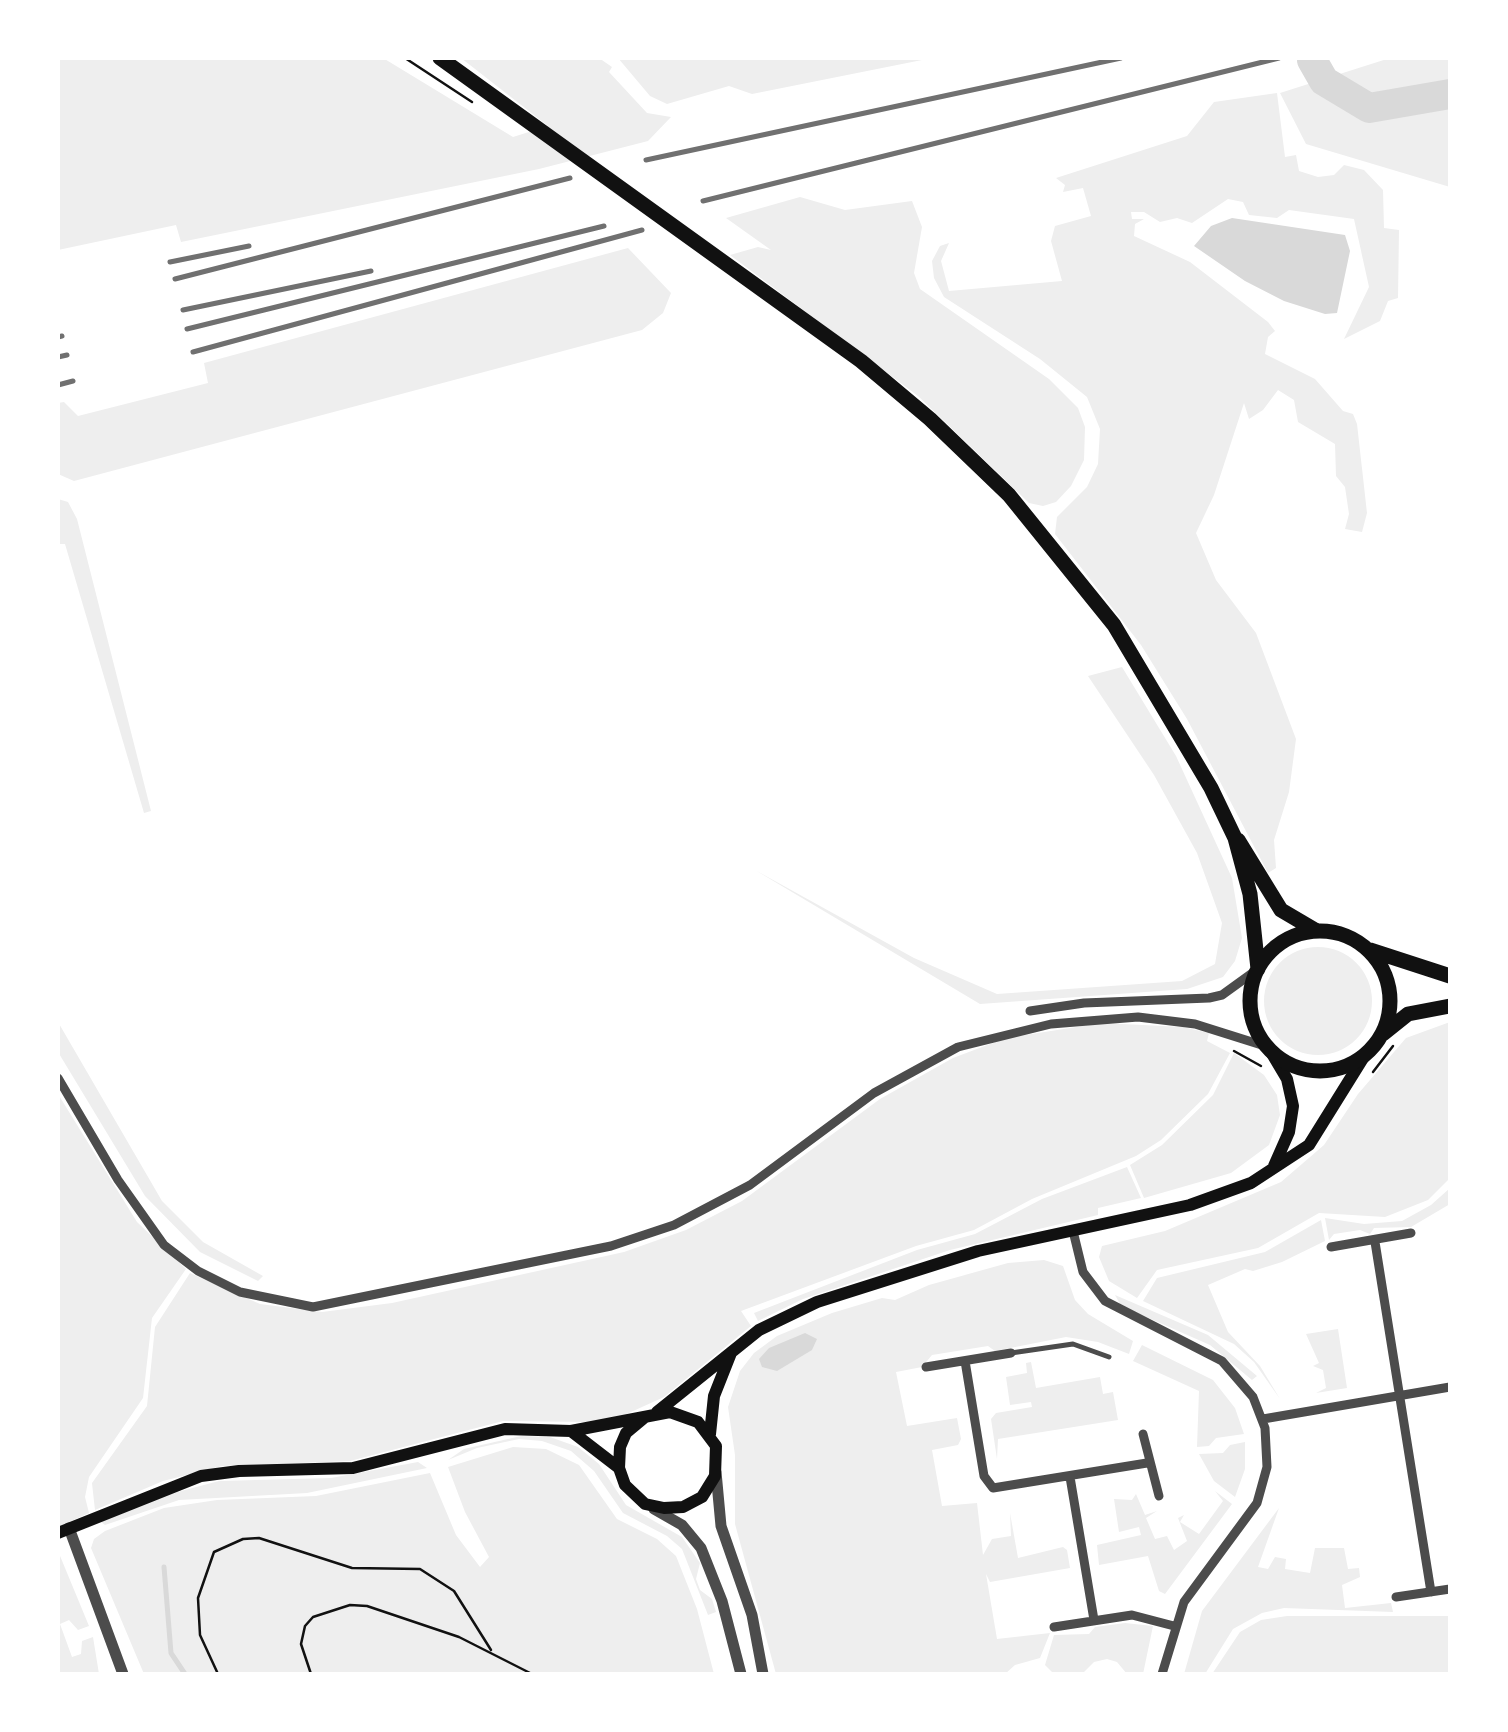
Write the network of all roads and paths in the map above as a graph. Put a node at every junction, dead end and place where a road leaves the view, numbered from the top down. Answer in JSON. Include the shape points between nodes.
{"nodes":[{"id":1,"x":406,"y":58,"type":"edge"},
{"id":2,"x":440,"y":58,"type":"edge"},
{"id":3,"x":479,"y":107,"type":"dead end"},
{"id":4,"x":1235,"y":838,"type":"junction"},
{"id":5,"x":1317,"y":931,"type":"junction"},
{"id":6,"x":1357,"y":944,"type":"junction"},
{"id":7,"x":1258,"y":969,"type":"junction"},
{"id":8,"x":1450,"y":976,"type":"edge"},
{"id":9,"x":1450,"y":1006,"type":"edge"},
{"id":10,"x":1030,"y":1011,"type":"dead end"},
{"id":11,"x":1217,"y":1031,"type":"junction"},
{"id":12,"x":1399,"y":1038,"type":"dead end"},
{"id":13,"x":1377,"y":1042,"type":"junction"},
{"id":14,"x":1268,"y":1047,"type":"junction"},
{"id":15,"x":1364,"y":1055,"type":"junction"},
{"id":16,"x":1265,"y":1070,"type":"dead end"},
{"id":17,"x":58,"y":1078,"type":"edge"},
{"id":18,"x":1368,"y":1078,"type":"dead end"},
{"id":19,"x":1274,"y":1166,"type":"junction"},
{"id":20,"x":1073,"y":1231,"type":"junction"},
{"id":21,"x":1411,"y":1232,"type":"dead end"},
{"id":22,"x":1374,"y":1242,"type":"junction"},
{"id":23,"x":1331,"y":1247,"type":"dead end"},
{"id":24,"x":1012,"y":1353,"type":"joint"},
{"id":25,"x":731,"y":1354,"type":"junction"},
{"id":26,"x":1110,"y":1357,"type":"dead end"},
{"id":27,"x":965,"y":1361,"type":"junction"},
{"id":28,"x":926,"y":1367,"type":"dead end"},
{"id":29,"x":1450,"y":1387,"type":"edge"},
{"id":30,"x":1399,"y":1396,"type":"junction"},
{"id":31,"x":648,"y":1417,"type":"junction"},
{"id":32,"x":1263,"y":1419,"type":"junction"},
{"id":33,"x":571,"y":1431,"type":"junction"},
{"id":34,"x":710,"y":1434,"type":"junction"},
{"id":35,"x":1142,"y":1434,"type":"dead end"},
{"id":36,"x":1147,"y":1464,"type":"junction"},
{"id":37,"x":620,"y":1468,"type":"junction"},
{"id":38,"x":716,"y":1472,"type":"junction"},
{"id":39,"x":1070,"y":1477,"type":"junction"},
{"id":40,"x":1160,"y":1496,"type":"dead end"},
{"id":41,"x":645,"y":1504,"type":"junction"},
{"id":42,"x":63,"y":1531,"type":"edge"},
{"id":43,"x":1450,"y":1588,"type":"edge"},
{"id":44,"x":1431,"y":1592,"type":"junction"},
{"id":45,"x":1396,"y":1597,"type":"dead end"},
{"id":46,"x":1094,"y":1620,"type":"junction"},
{"id":47,"x":1174,"y":1626,"type":"junction"},
{"id":48,"x":1054,"y":1627,"type":"dead end"},
{"id":49,"x":491,"y":1650,"type":"junction"},
{"id":50,"x":124,"y":1674,"type":"edge"},
{"id":51,"x":218,"y":1674,"type":"edge"},
{"id":52,"x":311,"y":1674,"type":"edge"},
{"id":53,"x":532,"y":1674,"type":"edge"},
{"id":54,"x":741,"y":1674,"type":"edge"},
{"id":55,"x":763,"y":1674,"type":"edge"},
{"id":56,"x":1162,"y":1674,"type":"edge"}],
"edges":[{"from":1,"to":3,"type":"path"},
{"from":2,"to":4,"type":"main road","via":[[897,390],[978,463],[1089,590],[1154,684]]},
{"from":4,"to":5,"type":"main road","via":[[1281,910]]},
{"from":4,"to":7,"type":"main road","via":[[1256,921]]},
{"from":5,"to":6,"type":"main road"},
{"from":5,"to":7,"type":"main road","via":[[1280,943]]},
{"from":6,"to":8,"type":"main road"},
{"from":6,"to":13,"type":"main road","via":[[1380,967],[1389,989]]},
{"from":7,"to":10,"type":"street","via":[[1209,998]]},
{"from":7,"to":14,"type":"main road","via":[[1250,1013]]},
{"from":9,"to":13,"type":"main road","via":[[1408,1014]]},
{"from":11,"to":14,"type":"street"},
{"from":11,"to":16,"type":"path","via":[[1214,1041]]},
{"from":11,"to":17,"type":"street","via":[[1163,1019],[1106,1018],[1040,1026],[955,1048],[874,1093],[750,1186],[686,1221],[612,1246],[311,1307],[240,1292],[170,1250],[118,1180]]},
{"from":12,"to":18,"type":"path"},
{"from":13,"to":15,"type":"main road"},
{"from":14,"to":15,"type":"main road","via":[[1288,1063],[1313,1070]]},
{"from":14,"to":19,"type":"main road","via":[[1293,1101],[1290,1132]]},
{"from":15,"to":19,"type":"main road","via":[[1312,1142]]},
{"from":19,"to":20,"type":"main road","via":[[1250,1184],[1190,1206]]},
{"from":20,"to":25,"type":"main road","via":[[978,1251],[817,1302],[759,1330]]},
{"from":20,"to":32,"type":"street","via":[[1083,1272],[1105,1302],[1222,1361],[1243,1382]]},
{"from":21,"to":22,"type":"street"},
{"from":22,"to":23,"type":"street"},
{"from":22,"to":30,"type":"street"},
{"from":24,"to":26,"type":"lane","via":[[1075,1344]]},
{"from":24,"to":27,"type":"street"},
{"from":25,"to":31,"type":"main road"},
{"from":25,"to":34,"type":"main road","via":[[714,1396]]},
{"from":27,"to":28,"type":"street"},
{"from":27,"to":39,"type":"street","via":[[986,1482],[1000,1489]]},
{"from":29,"to":30,"type":"street"},
{"from":30,"to":32,"type":"street"},
{"from":30,"to":44,"type":"street"},
{"from":31,"to":33,"type":"main road"},
{"from":31,"to":34,"type":"main road","via":[[680,1413]]},
{"from":31,"to":37,"type":"main road","via":[[626,1433]]},
{"from":32,"to":47,"type":"street","via":[[1268,1462],[1257,1503],[1191,1590]]},
{"from":33,"to":37,"type":"main road"},
{"from":33,"to":42,"type":"main road","via":[[506,1429],[352,1468],[213,1474]]},
{"from":34,"to":38,"type":"main road"},
{"from":35,"to":36,"type":"street"},
{"from":36,"to":39,"type":"street"},
{"from":36,"to":40,"type":"street"},
{"from":37,"to":41,"type":"main road","via":[[625,1485]]},
{"from":38,"to":41,"type":"main road","via":[[707,1493],[689,1506]]},
{"from":38,"to":55,"type":"street","via":[[721,1526],[752,1615]]},
{"from":39,"to":46,"type":"street"},
{"from":41,"to":54,"type":"street","via":[[682,1525],[701,1548]]},
{"from":42,"to":50,"type":"street"},
{"from":43,"to":44,"type":"street"},
{"from":44,"to":45,"type":"street"},
{"from":46,"to":47,"type":"street","via":[[1132,1615]]},
{"from":46,"to":48,"type":"street"},
{"from":47,"to":56,"type":"street"},
{"from":49,"to":51,"type":"path","via":[[454,1591],[420,1569],[352,1568],[259,1538],[243,1539],[214,1552],[198,1598],[200,1635]]},
{"from":49,"to":52,"type":"path","via":[[406,1617],[350,1605],[305,1626],[301,1644]]},
{"from":49,"to":53,"type":"path"}]}
